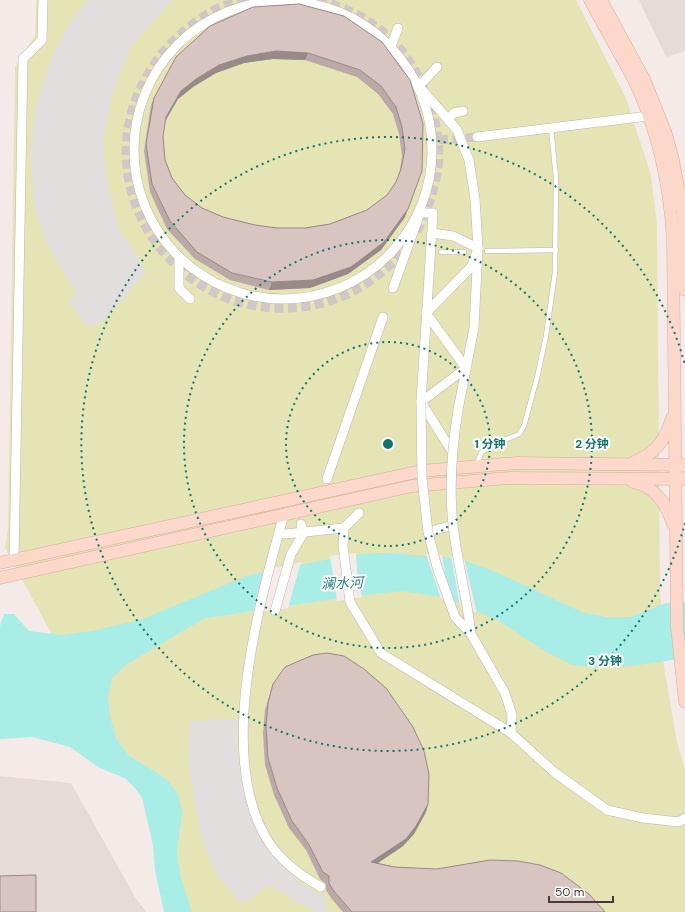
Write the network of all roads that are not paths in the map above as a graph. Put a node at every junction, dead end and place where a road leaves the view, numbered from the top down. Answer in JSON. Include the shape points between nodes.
{"nodes":[{"id":1,"x":43,"y":0,"type":"edge"},
{"id":2,"x":590,"y":0,"type":"edge"},
{"id":3,"x":601,"y":0,"type":"edge"},
{"id":4,"x":245,"y":3,"type":"edge"},
{"id":5,"x":398,"y":28,"type":"dead end"},
{"id":6,"x":391,"y":46,"type":"junction"},
{"id":7,"x":437,"y":67,"type":"dead end"},
{"id":8,"x":418,"y":85,"type":"junction"},
{"id":9,"x":463,"y":111,"type":"dead end"},
{"id":10,"x":648,"y":116,"type":"junction"},
{"id":11,"x":448,"y":119,"type":"junction"},
{"id":12,"x":551,"y":128,"type":"junction"},
{"id":13,"x":476,"y":137,"type":"tunnel mouth"},
{"id":14,"x":420,"y":213,"type":"junction"},
{"id":15,"x":432,"y":233,"type":"junction"},
{"id":16,"x":483,"y":250,"type":"junction"},
{"id":17,"x":556,"y":250,"type":"junction"},
{"id":18,"x":441,"y":252,"type":"dead end"},
{"id":19,"x":464,"y":252,"type":"dead end"},
{"id":20,"x":179,"y":260,"type":"junction"},
{"id":21,"x":393,"y":288,"type":"dead end"},
{"id":22,"x":685,"y":290,"type":"edge"},
{"id":23,"x":190,"y":299,"type":"dead end"},
{"id":24,"x":426,"y":313,"type":"junction"},
{"id":25,"x":383,"y":317,"type":"dead end"},
{"id":26,"x":466,"y":368,"type":"junction"},
{"id":27,"x":421,"y":402,"type":"junction"},
{"id":28,"x":675,"y":407,"type":"junction"},
{"id":29,"x":453,"y":453,"type":"junction"},
{"id":30,"x":628,"y":464,"type":"junction"},
{"id":31,"x":680,"y":464,"type":"edge"},
{"id":32,"x":477,"y":466,"type":"junction"},
{"id":33,"x":620,"y":479,"type":"junction"},
{"id":34,"x":680,"y":479,"type":"edge"},
{"id":35,"x":327,"y":480,"type":"dead end"},
{"id":36,"x":359,"y":512,"type":"dead end"},
{"id":37,"x":284,"y":514,"type":"junction"},
{"id":38,"x":301,"y":524,"type":"dead end"},
{"id":39,"x":453,"y":525,"type":"junction"},
{"id":40,"x":344,"y":528,"type":"junction"},
{"id":41,"x":428,"y":532,"type":"junction"},
{"id":42,"x":676,"y":532,"type":"junction"},
{"id":43,"x":285,"y":534,"type":"dead end"},
{"id":44,"x":303,"y":534,"type":"junction"},
{"id":45,"x":14,"y":561,"type":"junction"},
{"id":46,"x":0,"y":563,"type":"edge"},
{"id":47,"x":0,"y":578,"type":"edge"},
{"id":48,"x":275,"y":611,"type":"dead end"},
{"id":49,"x":471,"y":634,"type":"junction"},
{"id":50,"x":685,"y":702,"type":"edge"},
{"id":51,"x":511,"y":733,"type":"junction"},
{"id":52,"x":685,"y":818,"type":"edge"},
{"id":53,"x":322,"y":887,"type":"dead end"}],
"edges":[{"from":1,"to":45,"type":"street","via":[[42,40],[23,59]]},
{"from":2,"to":10,"type":"street","via":[[633,79]]},
{"from":3,"to":22,"type":"street","via":[[644,79],[671,154],[683,214]]},
{"from":4,"to":6,"type":"street","via":[[308,2],[353,17]]},
{"from":4,"to":20,"type":"street","via":[[215,16],[177,44],[149,83],[135,128],[135,176],[150,221]]},
{"from":5,"to":6,"type":"street"},
{"from":6,"to":8,"type":"street"},
{"from":7,"to":8,"type":"street"},
{"from":8,"to":11,"type":"street"},
{"from":8,"to":14,"type":"street","via":[[431,127],[432,163]]},
{"from":9,"to":11,"type":"street","via":[[454,113]]},
{"from":10,"to":12,"type":"street"},
{"from":10,"to":28,"type":"street","via":[[662,160],[672,214]]},
{"from":11,"to":16,"type":"street","via":[[457,130],[469,160]]},
{"from":12,"to":13,"type":"street"},
{"from":12,"to":17,"type":"lane","via":[[556,178]]},
{"from":14,"to":15,"type":"street","via":[[433,213]]},
{"from":14,"to":20,"type":"street","via":[[394,252],[356,282],[312,299],[264,300],[218,287]]},
{"from":14,"to":21,"type":"street"},
{"from":15,"to":16,"type":"street","via":[[453,236]]},
{"from":15,"to":24,"type":"street"},
{"from":16,"to":17,"type":"lane"},
{"from":16,"to":24,"type":"street","via":[[472,266]]},
{"from":16,"to":26,"type":"street","via":[[474,328]]},
{"from":17,"to":32,"type":"lane","via":[[546,336],[524,426],[520,434],[514,438],[484,450]]},
{"from":18,"to":19,"type":"lane"},
{"from":20,"to":23,"type":"street","via":[[179,288]]},
{"from":24,"to":26,"type":"street"},
{"from":24,"to":27,"type":"street"},
{"from":25,"to":35,"type":"street"},
{"from":26,"to":27,"type":"street"},
{"from":26,"to":29,"type":"street","bridge":true},
{"from":27,"to":29,"type":"street","bridge":true},
{"from":27,"to":41,"type":"street","bridge":true,"via":[[422,478]]},
{"from":28,"to":30,"type":"street","via":[[668,429],[658,447],[646,457]]},
{"from":28,"to":31,"type":"street"},
{"from":29,"to":39,"type":"street","bridge":true},
{"from":30,"to":31,"type":"street"},
{"from":30,"to":32,"type":"street","via":[[517,463]]},
{"from":31,"to":34,"type":"street"},
{"from":32,"to":45,"type":"street","via":[[421,471],[379,479]]},
{"from":33,"to":34,"type":"street"},
{"from":33,"to":37,"type":"street","via":[[509,478],[412,486]]},
{"from":33,"to":42,"type":"street","via":[[639,483],[654,491],[668,511]]},
{"from":34,"to":42,"type":"street"},
{"from":36,"to":40,"type":"street"},
{"from":37,"to":47,"type":"street"},
{"from":37,"to":53,"type":"street","via":[[258,614],[247,680],[243,753],[256,816],[272,847],[293,869]]},
{"from":38,"to":44,"type":"street"},
{"from":39,"to":41,"type":"street"},
{"from":39,"to":49,"type":"street","bridge":true},
{"from":40,"to":44,"type":"street"},
{"from":40,"to":51,"type":"street","via":[[343,546],[350,602],[381,653]]},
{"from":41,"to":49,"type":"street","bridge":true,"via":[[437,567],[455,617]]},
{"from":42,"to":50,"type":"street","via":[[679,661]]},
{"from":43,"to":44,"type":"street"},
{"from":44,"to":48,"type":"street","via":[[291,554]]},
{"from":45,"to":46,"type":"street"},
{"from":49,"to":51,"type":"street","via":[[505,693],[512,714]]},
{"from":51,"to":52,"type":"street","via":[[554,772],[607,810],[679,822]]}]}
